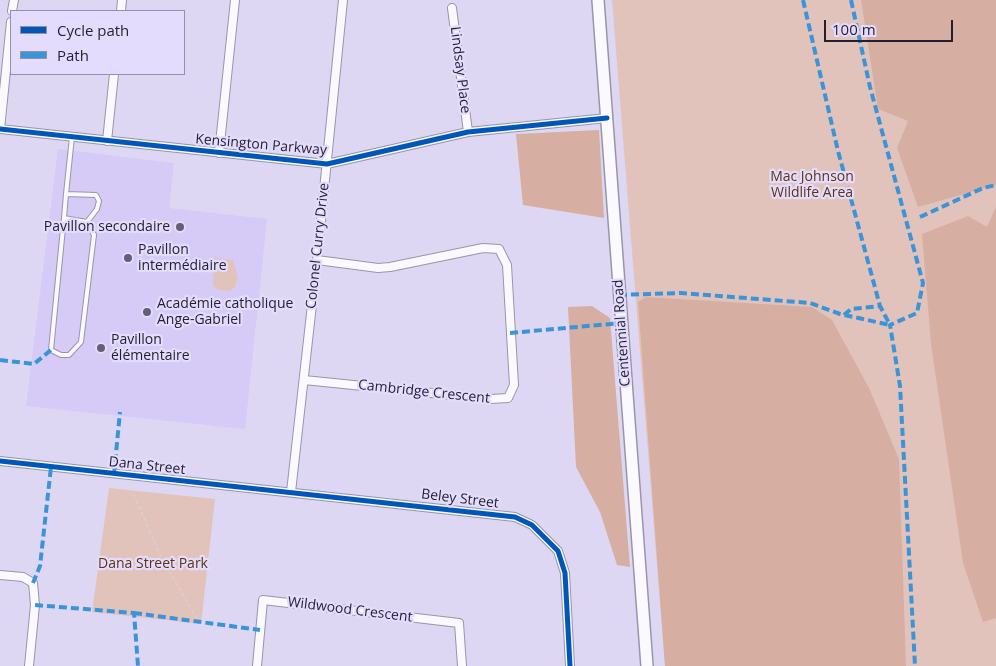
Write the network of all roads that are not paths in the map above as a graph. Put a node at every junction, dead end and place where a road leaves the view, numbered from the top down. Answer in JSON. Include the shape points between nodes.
{"nodes":[{"id":1,"x":235,"y":0,"type":"edge"},
{"id":2,"x":343,"y":0,"type":"edge"},
{"id":3,"x":598,"y":0,"type":"edge"},
{"id":4,"x":452,"y":8,"type":"dead end"},
{"id":5,"x":10,"y":32,"type":"edge"},
{"id":6,"x":114,"y":75,"type":"edge"},
{"id":7,"x":608,"y":118,"type":"junction"},
{"id":8,"x":0,"y":129,"type":"edge"},
{"id":9,"x":468,"y":132,"type":"junction"},
{"id":10,"x":72,"y":137,"type":"junction"},
{"id":11,"x":107,"y":141,"type":"junction"},
{"id":12,"x":219,"y":152,"type":"junction"},
{"id":13,"x":327,"y":164,"type":"junction"},
{"id":14,"x":66,"y":194,"type":"junction"},
{"id":15,"x":64,"y":218,"type":"junction"},
{"id":16,"x":87,"y":222,"type":"junction"},
{"id":17,"x":317,"y":260,"type":"junction"},
{"id":18,"x":304,"y":380,"type":"junction"},
{"id":19,"x":0,"y":461,"type":"edge"},
{"id":20,"x":291,"y":492,"type":"junction"},
{"id":21,"x":0,"y":574,"type":"edge"},
{"id":22,"x":29,"y":666,"type":"edge"},
{"id":23,"x":257,"y":666,"type":"edge"},
{"id":24,"x":462,"y":666,"type":"edge"},
{"id":25,"x":570,"y":666,"type":"edge"},
{"id":26,"x":647,"y":666,"type":"edge"}],
"edges":[{"from":1,"to":12,"type":"street"},
{"from":2,"to":13,"type":"street","name":"Colonel Curry Drive"},
{"from":3,"to":7,"type":"main road","name":"Centennial Road"},
{"from":4,"to":9,"type":"street","name":"Lindsay Place"},
{"from":5,"to":8,"type":"street"},
{"from":6,"to":11,"type":"street"},
{"from":7,"to":9,"type":"street","name":"Kensington Parkway"},
{"from":7,"to":26,"type":"main road","name":"Centennial Road"},
{"from":8,"to":10,"type":"street","name":"Kensington Parkway"},
{"from":9,"to":13,"type":"street","name":"Kensington Parkway"},
{"from":10,"to":11,"type":"street","name":"Kensington Parkway"},
{"from":10,"to":14,"type":"lane"},
{"from":11,"to":12,"type":"street","name":"Kensington Parkway"},
{"from":12,"to":13,"type":"street","name":"Kensington Parkway"},
{"from":13,"to":17,"type":"street","name":"Colonel Curry Drive"},
{"from":14,"to":15,"type":"lane"},
{"from":14,"to":16,"type":"lane","via":[[96,195],[99,201],[97,209]]},
{"from":15,"to":16,"type":"lane"},
{"from":15,"to":16,"type":"lane","via":[[51,350],[61,356],[69,355],[81,342],[94,235]]},
{"from":17,"to":18,"type":"street","name":"Colonel Curry Drive"},
{"from":17,"to":18,"type":"street","name":"Cambridge Crescent","via":[[384,268],[484,248],[499,250],[507,265],[514,385],[508,398],[491,400]]},
{"from":18,"to":20,"type":"street","name":"Colonel Curry Drive"},
{"from":19,"to":20,"type":"street","name":"Dana Street"},
{"from":20,"to":25,"type":"street","name":"Beley Street","via":[[486,513],[515,517],[532,525],[558,550],[565,573]]},
{"from":21,"to":22,"type":"street","via":[[23,577],[33,583],[35,605]]},
{"from":23,"to":24,"type":"street","name":"Wildwood Crescent","via":[[263,600],[460,623]]}]}
